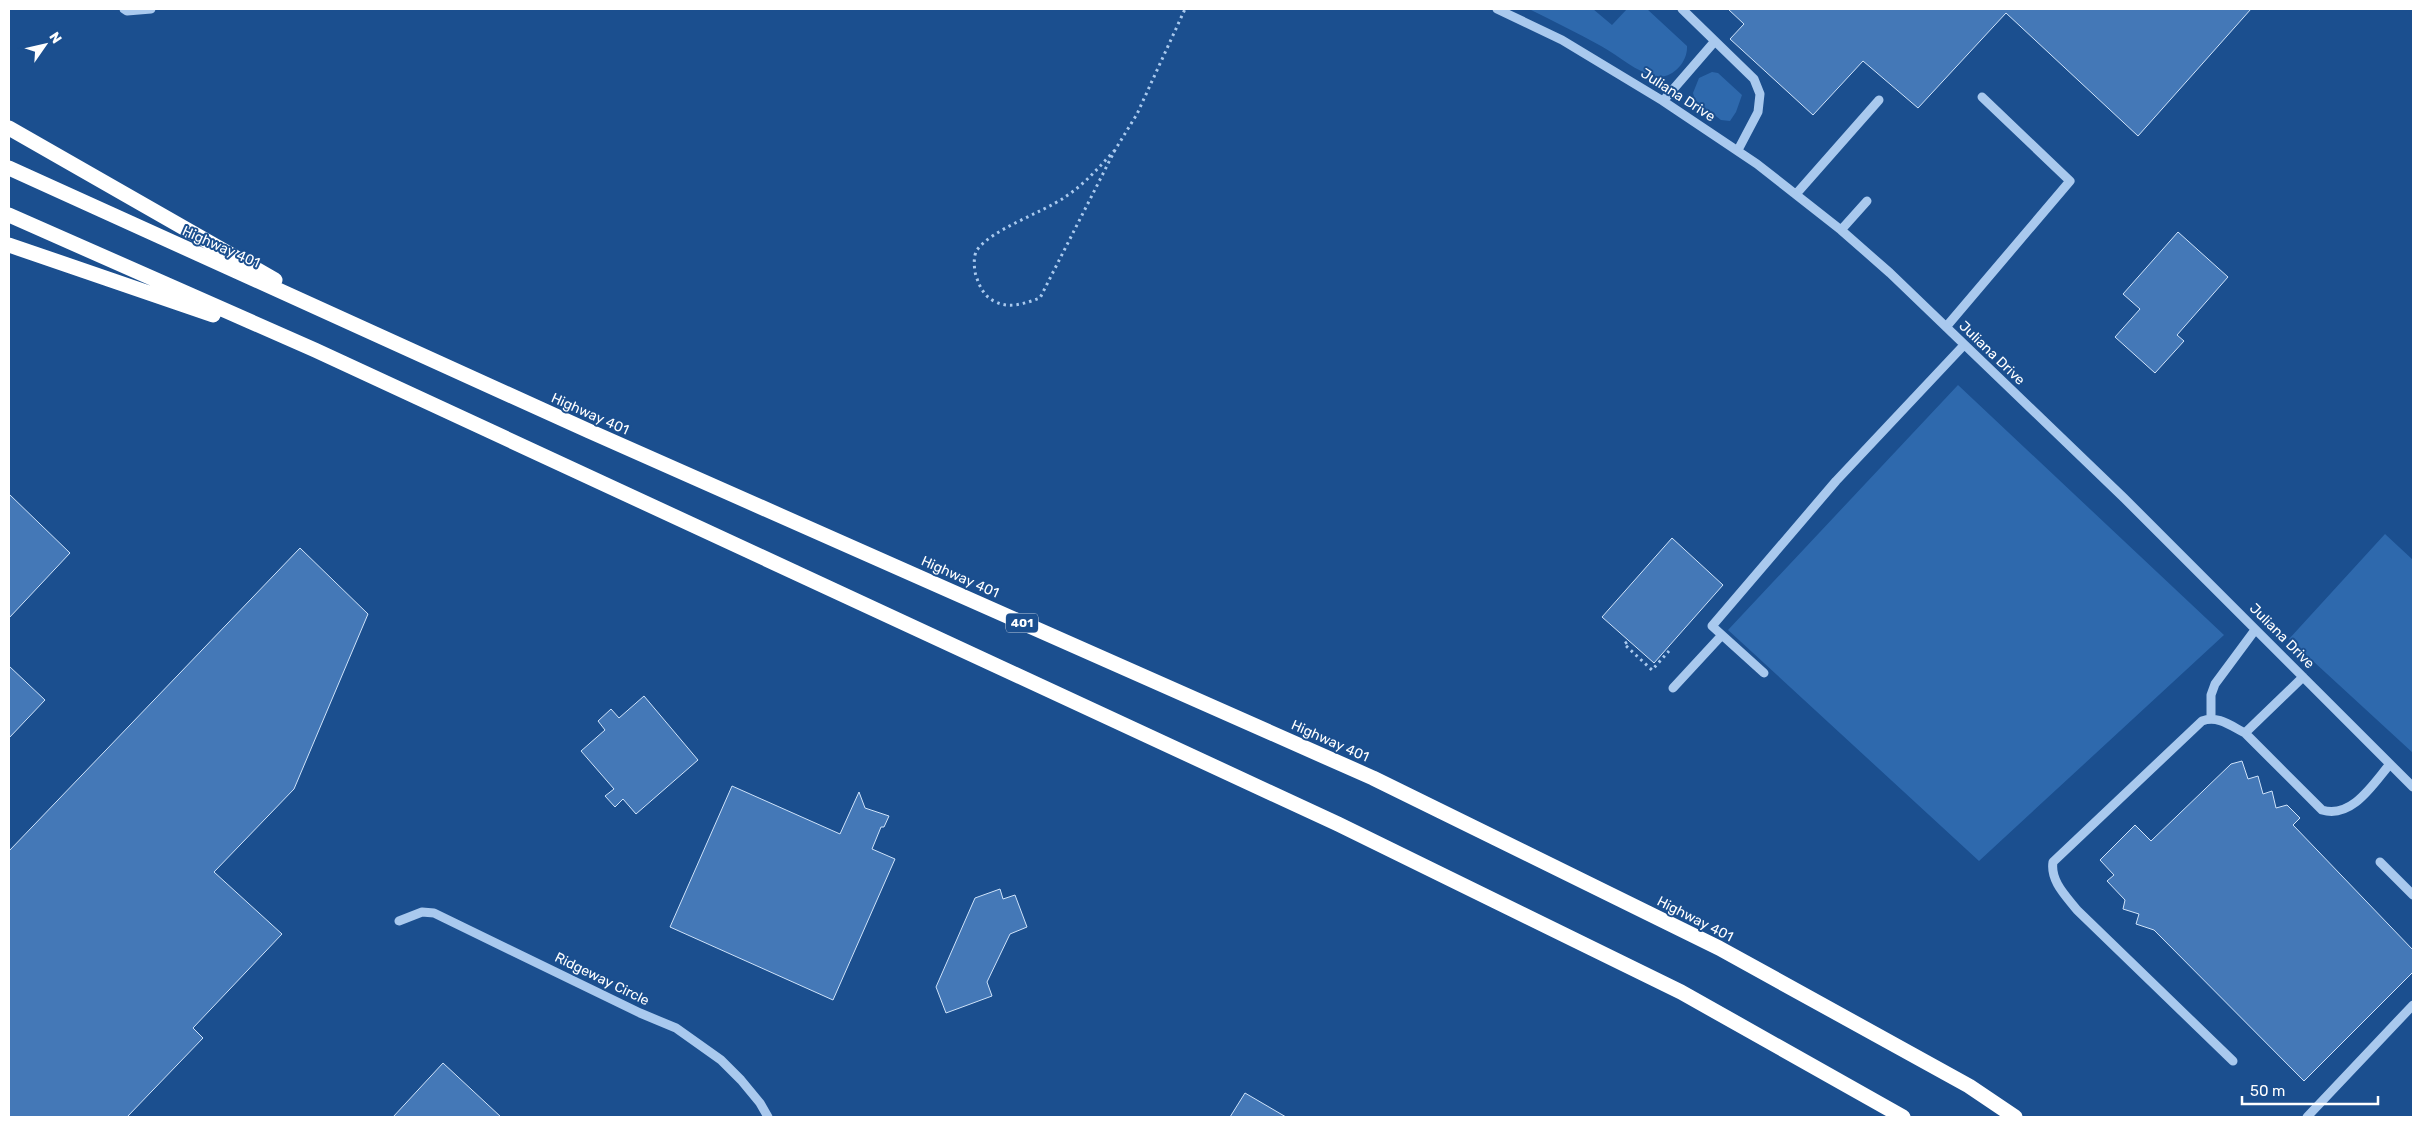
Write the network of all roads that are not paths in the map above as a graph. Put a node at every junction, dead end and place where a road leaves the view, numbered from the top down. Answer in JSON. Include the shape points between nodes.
{"nodes":[{"id":1,"x":124,"y":9,"type":"edge"},
{"id":2,"x":151,"y":9,"type":"edge"},
{"id":3,"x":1496,"y":9,"type":"edge"},
{"id":4,"x":1682,"y":9,"type":"edge"},
{"id":5,"x":1716,"y":40,"type":"junction"},
{"id":6,"x":1982,"y":97,"type":"dead end"},
{"id":7,"x":1880,"y":100,"type":"dead end"},
{"id":8,"x":1663,"y":101,"type":"junction"},
{"id":9,"x":9,"y":128,"type":"edge"},
{"id":10,"x":1738,"y":150,"type":"junction"},
{"id":11,"x":9,"y":168,"type":"edge"},
{"id":12,"x":1796,"y":193,"type":"junction"},
{"id":13,"x":1867,"y":201,"type":"dead end"},
{"id":14,"x":9,"y":215,"type":"edge"},
{"id":15,"x":1841,"y":230,"type":"junction"},
{"id":16,"x":9,"y":245,"type":"edge"},
{"id":17,"x":359,"y":327,"type":"junction"},
{"id":18,"x":1946,"y":328,"type":"junction"},
{"id":19,"x":1964,"y":345,"type":"junction"},
{"id":20,"x":314,"y":350,"type":"junction"},
{"id":21,"x":2255,"y":630,"type":"junction"},
{"id":22,"x":1722,"y":635,"type":"junction"},
{"id":23,"x":1764,"y":673,"type":"dead end"},
{"id":24,"x":2303,"y":678,"type":"junction"},
{"id":25,"x":1673,"y":688,"type":"dead end"},
{"id":26,"x":2211,"y":718,"type":"junction"},
{"id":27,"x":2244,"y":733,"type":"junction"},
{"id":28,"x":2390,"y":764,"type":"junction"},
{"id":29,"x":2413,"y":787,"type":"edge"},
{"id":30,"x":2380,"y":862,"type":"dead end"},
{"id":31,"x":2413,"y":894,"type":"edge"},
{"id":32,"x":399,"y":920,"type":"dead end"},
{"id":33,"x":2413,"y":1005,"type":"edge"},
{"id":34,"x":2233,"y":1061,"type":"dead end"},
{"id":35,"x":768,"y":1117,"type":"edge"},
{"id":36,"x":1903,"y":1117,"type":"edge"},
{"id":37,"x":2015,"y":1117,"type":"edge"},
{"id":38,"x":2307,"y":1117,"type":"edge"}],
"edges":[{"from":1,"to":2,"type":"street"},
{"from":3,"to":8,"type":"street","name":"Juliana Drive","via":[[1580,50]]},
{"from":4,"to":5,"type":"street"},
{"from":5,"to":8,"type":"street"},
{"from":5,"to":10,"type":"street","via":[[1754,79],[1760,94],[1758,112]]},
{"from":6,"to":18,"type":"street","via":[[2070,181]]},
{"from":7,"to":12,"type":"street"},
{"from":8,"to":10,"type":"street","name":"Juliana Drive"},
{"from":9,"to":17,"type":"highway"},
{"from":10,"to":12,"type":"street","name":"Juliana Drive"},
{"from":11,"to":17,"type":"highway","name":"Highway 401","number":"401"},
{"from":12,"to":15,"type":"street","name":"Juliana Drive"},
{"from":13,"to":15,"type":"street"},
{"from":14,"to":20,"type":"highway"},
{"from":15,"to":18,"type":"street","name":"Juliana Drive"},
{"from":16,"to":20,"type":"highway"},
{"from":17,"to":37,"type":"highway","name":"Highway 401","number":"401","via":[[1373,778],[1718,948],[1969,1086]]},
{"from":18,"to":19,"type":"street","name":"Juliana Drive"},
{"from":19,"to":21,"type":"street","name":"Juliana Drive","via":[[2124,498]]},
{"from":19,"to":22,"type":"street","via":[[1761,566],[1712,626]]},
{"from":20,"to":36,"type":"highway","via":[[1338,824],[1681,992]]},
{"from":21,"to":24,"type":"street","name":"Juliana Drive"},
{"from":21,"to":26,"type":"street","via":[[2215,684],[2211,695]]},
{"from":22,"to":23,"type":"street"},
{"from":22,"to":25,"type":"street"},
{"from":24,"to":27,"type":"street"},
{"from":24,"to":28,"type":"street","name":"Juliana Drive"},
{"from":26,"to":27,"type":"street"},
{"from":26,"to":34,"type":"street","via":[[2196,726],[2053,862],[2052,872],[2077,910]]},
{"from":27,"to":28,"type":"street","via":[[2322,810],[2333,813],[2351,806]]},
{"from":28,"to":29,"type":"street","name":"Juliana Drive"},
{"from":30,"to":31,"type":"street"},
{"from":32,"to":35,"type":"street","name":"Ridgeway Circle","via":[[422,912],[434,913],[676,1028],[721,1060]]},
{"from":33,"to":38,"type":"street"}]}
